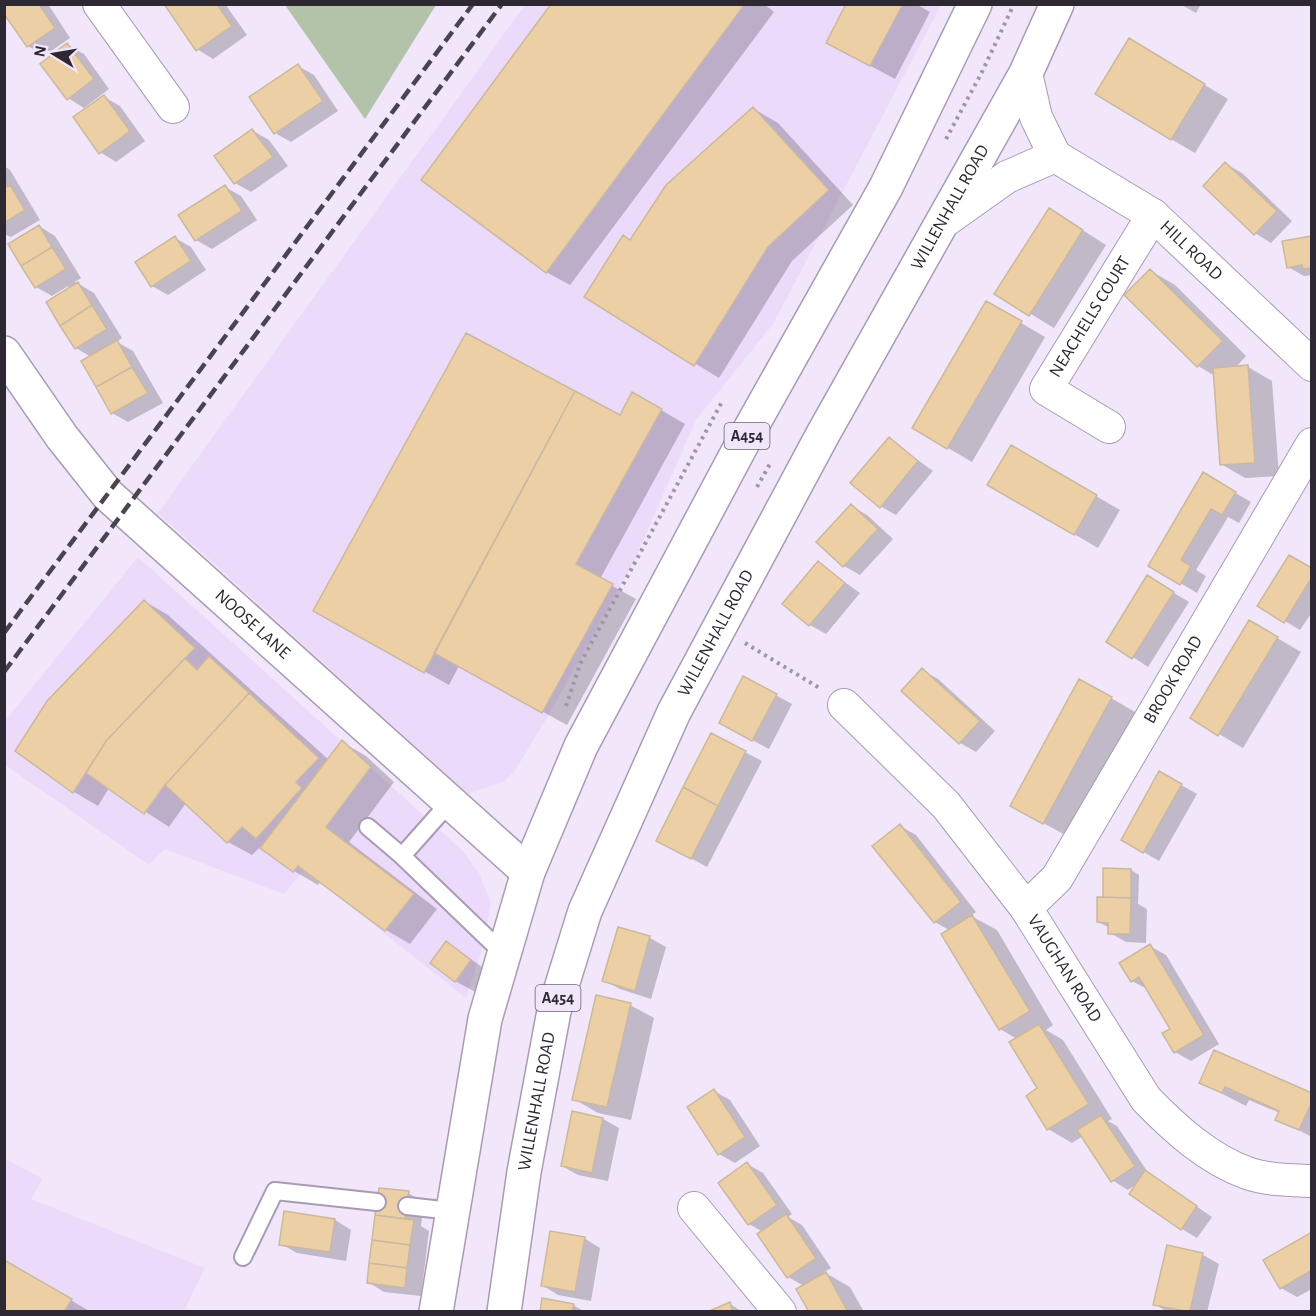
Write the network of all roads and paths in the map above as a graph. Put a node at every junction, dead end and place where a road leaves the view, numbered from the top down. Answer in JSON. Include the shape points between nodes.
{"nodes":[{"id":1,"x":99,"y":4,"type":"edge"},
{"id":2,"x":975,"y":4,"type":"edge"},
{"id":3,"x":1057,"y":4,"type":"edge"},
{"id":4,"x":1026,"y":73,"type":"junction"},
{"id":5,"x":173,"y":107,"type":"dead end"},
{"id":6,"x":1055,"y":156,"type":"junction"},
{"id":7,"x":1153,"y":215,"type":"junction"},
{"id":8,"x":945,"y":221,"type":"junction"},
{"id":9,"x":4,"y":353,"type":"edge"},
{"id":10,"x":1311,"y":365,"type":"edge"},
{"id":11,"x":723,"y":400,"type":"dead end"},
{"id":12,"x":1109,"y":427,"type":"dead end"},
{"id":13,"x":1311,"y":444,"type":"edge"},
{"id":14,"x":644,"y":546,"type":"dead end"},
{"id":15,"x":844,"y":705,"type":"dead end"},
{"id":16,"x":450,"y":802,"type":"junction"},
{"id":17,"x":368,"y":827,"type":"dead end"},
{"id":18,"x":402,"y":856,"type":"junction"},
{"id":19,"x":528,"y":872,"type":"junction"},
{"id":20,"x":1026,"y":908,"type":"junction"},
{"id":21,"x":504,"y":954,"type":"junction"},
{"id":22,"x":1311,"y":1181,"type":"edge"},
{"id":23,"x":377,"y":1202,"type":"dead end"},
{"id":24,"x":407,"y":1206,"type":"dead end"},
{"id":25,"x":694,"y":1208,"type":"dead end"},
{"id":26,"x":451,"y":1211,"type":"junction"},
{"id":27,"x":243,"y":1257,"type":"dead end"},
{"id":28,"x":436,"y":1311,"type":"edge"},
{"id":29,"x":504,"y":1311,"type":"edge"},
{"id":30,"x":780,"y":1311,"type":"edge"}],
"edges":[{"from":1,"to":5,"type":"street"},
{"from":2,"to":19,"type":"main road","number":"A454","via":[[886,187],[749,431],[581,746]]},
{"from":3,"to":4,"type":"main road","name":"WILLENHALL ROAD","number":"A454"},
{"from":4,"to":6,"type":"street","via":[[1036,117]]},
{"from":4,"to":8,"type":"main road","name":"WILLENHALL ROAD","number":"A454"},
{"from":6,"to":7,"type":"street","name":"HILL ROAD"},
{"from":6,"to":8,"type":"street","via":[[1007,177]]},
{"from":7,"to":10,"type":"street","name":"HILL ROAD"},
{"from":7,"to":12,"type":"street","name":"NEACHELLS COURT","via":[[1046,389]]},
{"from":8,"to":29,"type":"main road","name":"WILLENHALL ROAD","number":"A454","via":[[823,434],[674,712],[585,911],[554,1011],[524,1172]]},
{"from":9,"to":16,"type":"main road","name":"NOOSE LANE","via":[[48,419],[108,495]]},
{"from":11,"to":14,"type":"path"},
{"from":13,"to":20,"type":"street","name":"BROOK ROAD","via":[[1057,878]]},
{"from":15,"to":20,"type":"street","name":"VAUGHAN ROAD","via":[[946,805]]},
{"from":16,"to":18,"type":"lane"},
{"from":16,"to":19,"type":"main road","name":"NOOSE LANE"},
{"from":17,"to":18,"type":"lane"},
{"from":18,"to":21,"type":"lane"},
{"from":19,"to":21,"type":"main road","number":"A454"},
{"from":20,"to":22,"type":"street","name":"VAUGHAN ROAD","via":[[1146,1100],[1168,1122],[1230,1166],[1249,1174]]},
{"from":21,"to":26,"type":"main road","number":"A454","via":[[485,1018]]},
{"from":23,"to":27,"type":"lane","via":[[275,1191]]},
{"from":24,"to":26,"type":"lane"},
{"from":25,"to":30,"type":"street"},
{"from":26,"to":28,"type":"main road","number":"A454"}]}
